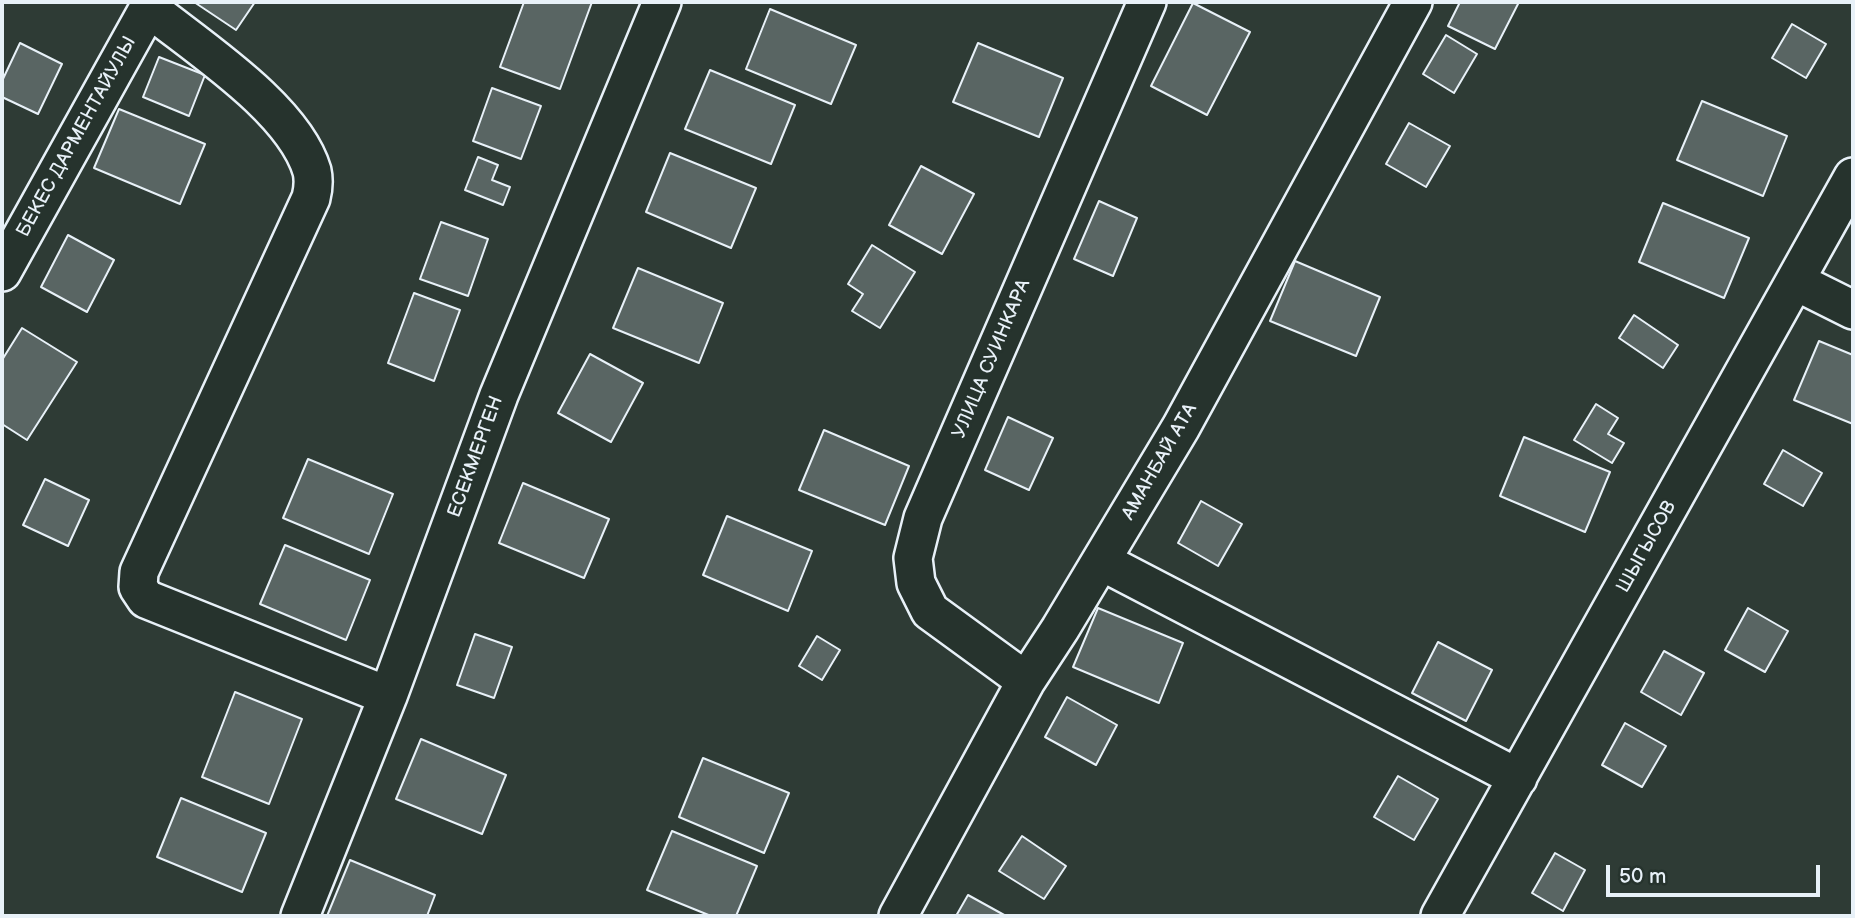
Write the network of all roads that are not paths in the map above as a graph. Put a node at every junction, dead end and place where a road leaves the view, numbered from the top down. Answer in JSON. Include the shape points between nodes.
{"nodes":[{"id":1,"x":662,"y":2,"type":"edge"},
{"id":2,"x":1147,"y":2,"type":"edge"},
{"id":3,"x":1413,"y":2,"type":"edge"},
{"id":4,"x":151,"y":5,"type":"edge"},
{"id":5,"x":1853,"y":177,"type":"edge"},
{"id":6,"x":2,"y":272,"type":"edge"},
{"id":7,"x":1796,"y":281,"type":"junction"},
{"id":8,"x":1853,"y":310,"type":"edge"},
{"id":9,"x":1101,"y":561,"type":"junction"},
{"id":10,"x":1026,"y":681,"type":"junction"},
{"id":11,"x":388,"y":696,"type":"junction"},
{"id":12,"x":1518,"y":778,"type":"junction"},
{"id":13,"x":300,"y":916,"type":"edge"},
{"id":14,"x":898,"y":916,"type":"edge"},
{"id":15,"x":1440,"y":916,"type":"edge"}],
"edges":[{"from":1,"to":11,"type":"street","name":"EСЕКМЕРГЕН","via":[[499,396]]},
{"from":2,"to":10,"type":"street","name":"УЛИЦА СУИНКАРА","via":[[923,518],[914,558],[916,583],[930,611]]},
{"from":3,"to":9,"type":"street","name":"АМАНБАЙ АТА","via":[[1181,428]]},
{"from":4,"to":6,"type":"street","name":"БЕКЕС ДАРМЕНТАЙУЛЫ"},
{"from":4,"to":11,"type":"street","via":[[261,97],[294,135],[312,172],[313,186],[312,198],[139,572],[138,587],[146,598]]},
{"from":5,"to":7,"type":"street","name":"ШЫГЫСОВ"},
{"from":7,"to":8,"type":"street"},
{"from":7,"to":12,"type":"street","name":"ШЫГЫСОВ"},
{"from":9,"to":10,"type":"street","name":"АМАНБАЙ АТА"},
{"from":9,"to":12,"type":"street"},
{"from":10,"to":14,"type":"street","name":"АМАНБАЙ АТА"},
{"from":11,"to":13,"type":"street","name":"EСЕКМЕРГЕН"},
{"from":12,"to":15,"type":"street","name":"ШЫГЫСОВ"}]}
